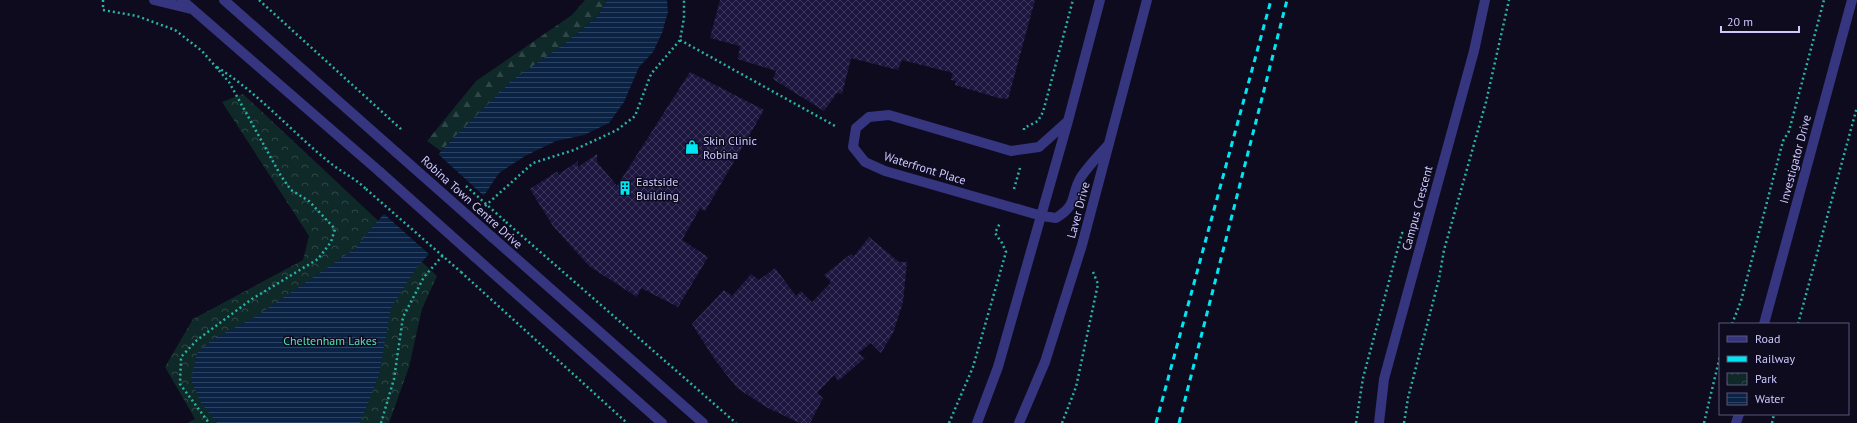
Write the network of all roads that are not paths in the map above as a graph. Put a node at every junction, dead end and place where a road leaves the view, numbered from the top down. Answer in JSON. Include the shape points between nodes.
{"nodes":[{"id":1,"x":154,"y":0,"type":"edge"},
{"id":2,"x":182,"y":0,"type":"edge"},
{"id":3,"x":224,"y":0,"type":"edge"},
{"id":4,"x":1100,"y":0,"type":"edge"},
{"id":5,"x":1147,"y":0,"type":"edge"},
{"id":6,"x":1485,"y":0,"type":"edge"},
{"id":7,"x":1852,"y":0,"type":"edge"},
{"id":8,"x":193,"y":10,"type":"junction"},
{"id":9,"x":1068,"y":121,"type":"junction"},
{"id":10,"x":1109,"y":144,"type":"junction"},
{"id":11,"x":1042,"y":216,"type":"junction"},
{"id":12,"x":1764,"y":323,"type":"edge"},
{"id":13,"x":662,"y":423,"type":"edge"},
{"id":14,"x":703,"y":423,"type":"edge"},
{"id":15,"x":977,"y":423,"type":"edge"},
{"id":16,"x":1019,"y":423,"type":"edge"},
{"id":17,"x":1379,"y":423,"type":"edge"}],
"edges":[{"from":1,"to":8,"type":"street"},
{"from":2,"to":8,"type":"street"},
{"from":3,"to":14,"type":"street","name":"Robina Town Centre Drive","bridge":true},
{"from":4,"to":9,"type":"street"},
{"from":5,"to":10,"type":"street","name":"Laver Drive"},
{"from":6,"to":17,"type":"street","name":"Campus Crescent","via":[[1474,51],[1384,379]]},
{"from":7,"to":12,"type":"street","name":"Investigator Drive"},
{"from":8,"to":13,"type":"street","bridge":true,"via":[[380,172]]},
{"from":9,"to":11,"type":"street"},
{"from":9,"to":11,"type":"street","name":"Waterfront Place","via":[[1039,147],[1011,151],[889,116],[869,117],[856,128],[853,147],[865,162],[885,171]]},
{"from":10,"to":11,"type":"street","name":"Waterfront Place","via":[[1080,179],[1067,211],[1056,218]]},
{"from":10,"to":16,"type":"street","name":"Laver Drive","via":[[1082,245],[1045,362]]},
{"from":11,"to":15,"type":"street","via":[[998,366]]}]}
